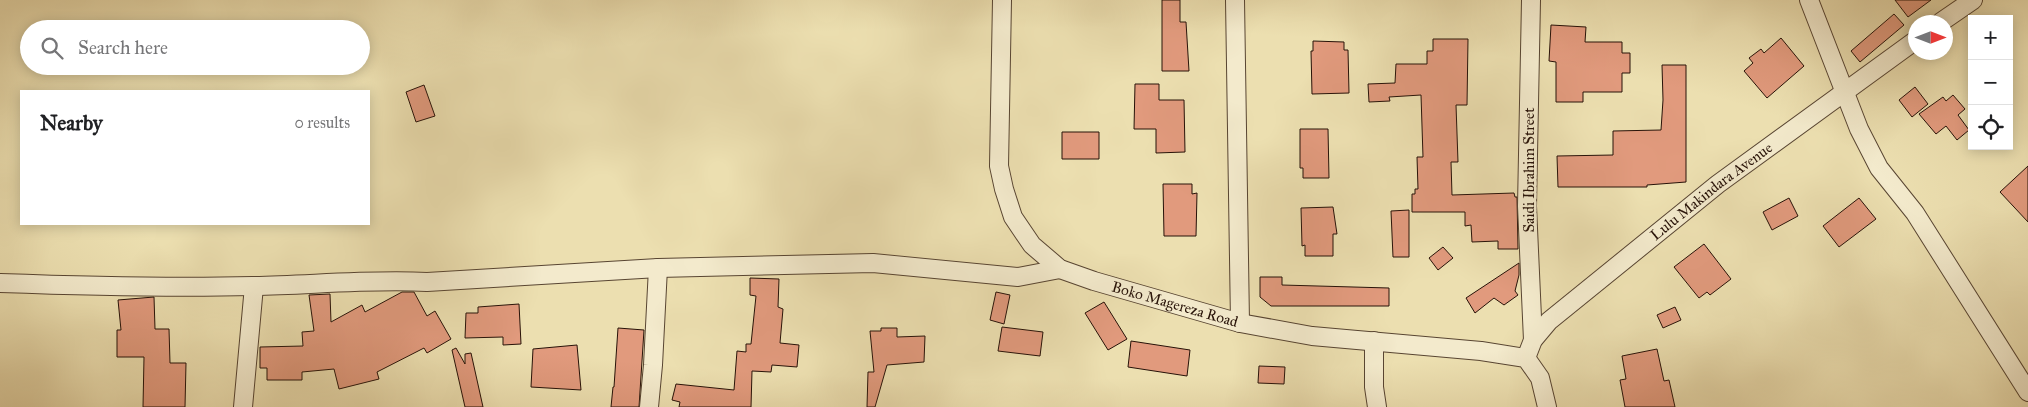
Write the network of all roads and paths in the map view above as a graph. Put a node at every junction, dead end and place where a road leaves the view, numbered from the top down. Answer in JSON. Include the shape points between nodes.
{"nodes":[{"id":1,"x":1002,"y":0,"type":"edge"},
{"id":2,"x":1235,"y":0,"type":"edge"},
{"id":3,"x":1531,"y":0,"type":"edge"},
{"id":4,"x":1809,"y":0,"type":"edge"},
{"id":5,"x":1973,"y":0,"type":"edge"},
{"id":6,"x":1951,"y":15,"type":"edge"},
{"id":7,"x":1908,"y":46,"type":"edge"},
{"id":8,"x":1845,"y":91,"type":"junction"},
{"id":9,"x":658,"y":268,"type":"junction"},
{"id":10,"x":1060,"y":268,"type":"junction"},
{"id":11,"x":0,"y":283,"type":"edge"},
{"id":12,"x":254,"y":286,"type":"junction"},
{"id":13,"x":1240,"y":323,"type":"junction"},
{"id":14,"x":1533,"y":340,"type":"junction"},
{"id":15,"x":1374,"y":341,"type":"junction"},
{"id":16,"x":1526,"y":358,"type":"junction"},
{"id":17,"x":2028,"y":392,"type":"edge"},
{"id":18,"x":243,"y":407,"type":"edge"},
{"id":19,"x":648,"y":407,"type":"edge"},
{"id":20,"x":1377,"y":407,"type":"edge"},
{"id":21,"x":1547,"y":407,"type":"edge"}],
"edges":[{"from":1,"to":10,"type":"street","name":"Boko Magereza Road","via":[[999,166],[1013,217],[1032,245]]},
{"from":2,"to":13,"type":"street"},
{"from":3,"to":14,"type":"street","name":"Saidi Ibrahim Street","via":[[1527,206]]},
{"from":4,"to":8,"type":"street"},
{"from":5,"to":6,"type":"street"},
{"from":7,"to":8,"type":"street","name":"Lulu Makindara Avenue"},
{"from":8,"to":14,"type":"street","name":"Lulu Makindara Avenue","via":[[1718,184],[1549,321]]},
{"from":8,"to":17,"type":"street","via":[[1859,129],[1879,168],[1915,213]]},
{"from":9,"to":10,"type":"street","via":[[873,263],[1018,277]]},
{"from":9,"to":12,"type":"street","via":[[427,282]]},
{"from":9,"to":19,"type":"street"},
{"from":10,"to":13,"type":"street","name":"Boko Magereza Road"},
{"from":11,"to":12,"type":"street","via":[[112,287]]},
{"from":12,"to":18,"type":"street"},
{"from":13,"to":15,"type":"street","name":"Boko Magereza Road","via":[[1312,336]]},
{"from":14,"to":16,"type":"street","name":"Lulu Makindara Avenue"},
{"from":15,"to":16,"type":"street","name":"Boko Magereza Road"},
{"from":15,"to":20,"type":"street"},
{"from":16,"to":21,"type":"street","via":[[1540,378]]}]}
